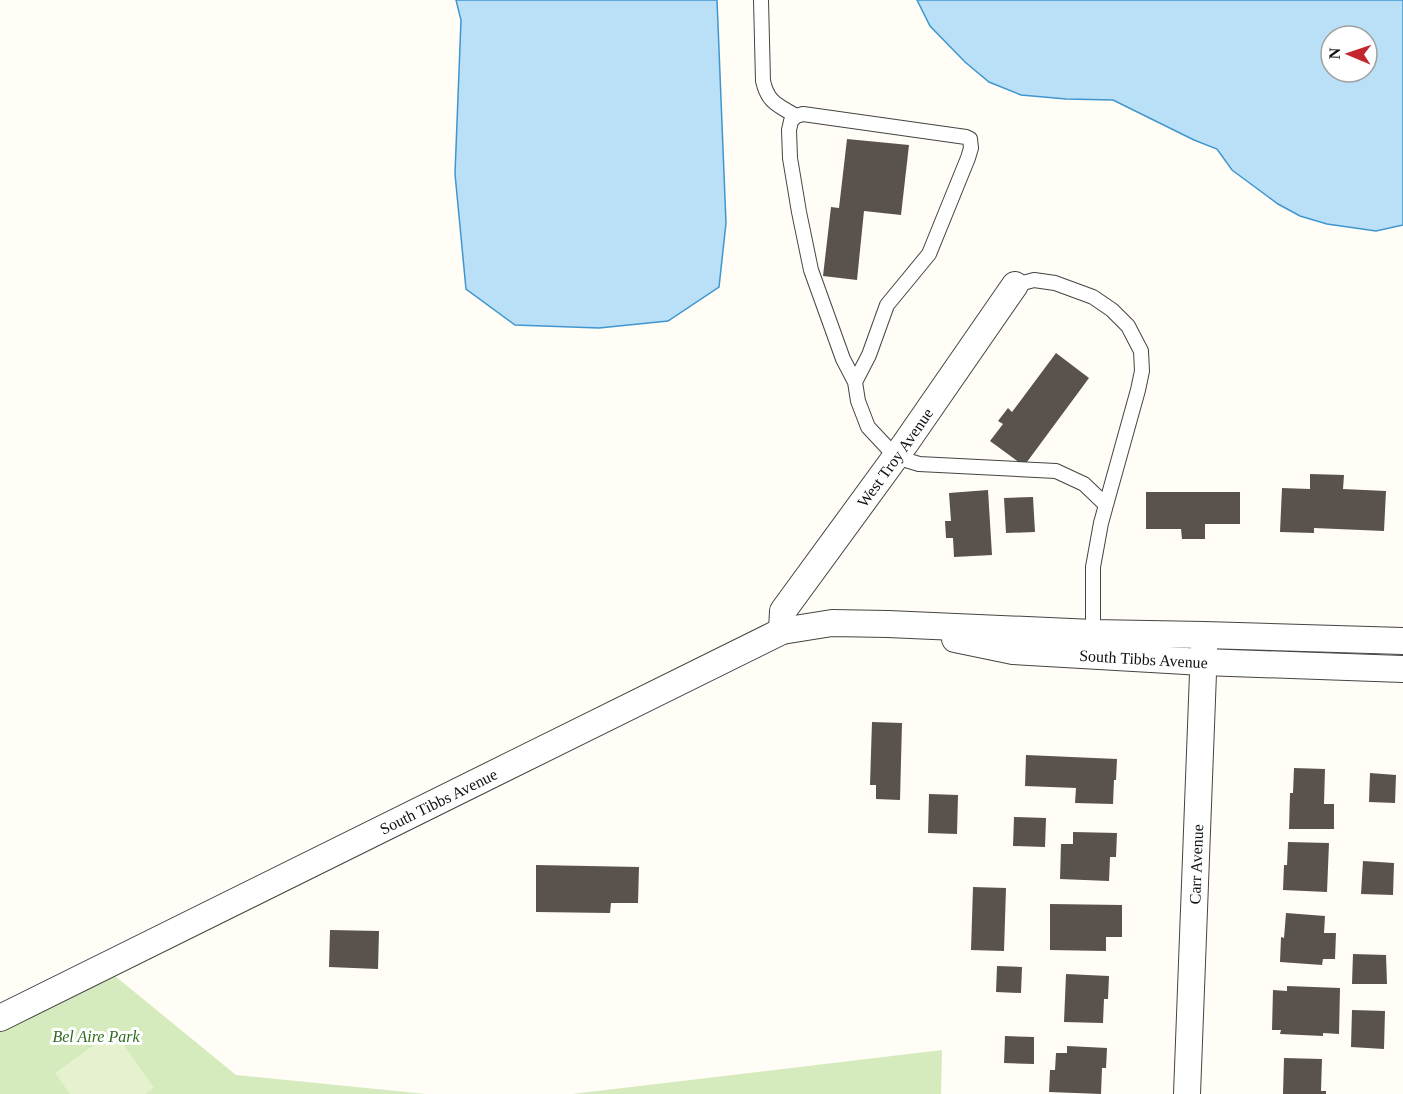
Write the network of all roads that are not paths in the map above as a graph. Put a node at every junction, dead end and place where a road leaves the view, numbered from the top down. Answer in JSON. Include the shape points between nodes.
{"nodes":[{"id":1,"x":761,"y":0,"type":"edge"},
{"id":2,"x":796,"y":116,"type":"junction"},
{"id":3,"x":1015,"y":285,"type":"joint"},
{"id":4,"x":855,"y":382,"type":"junction"},
{"id":5,"x":896,"y":457,"type":"junction"},
{"id":6,"x":1106,"y":505,"type":"junction"},
{"id":7,"x":888,"y":624,"type":"junction"},
{"id":8,"x":782,"y":631,"type":"junction"},
{"id":9,"x":1093,"y":633,"type":"junction"},
{"id":10,"x":1204,"y":635,"type":"junction"},
{"id":11,"x":1403,"y":641,"type":"edge"},
{"id":12,"x":1203,"y":662,"type":"junction"},
{"id":13,"x":1403,"y":669,"type":"edge"},
{"id":14,"x":0,"y":1018,"type":"edge"},
{"id":15,"x":1187,"y":1094,"type":"edge"}],
"edges":[{"from":1,"to":2,"type":"lane","via":[[762,81],[772,102]]},
{"from":2,"to":4,"type":"lane","via":[[789,130],[790,158],[808,258],[843,359]]},
{"from":2,"to":4,"type":"lane","via":[[813,114],[970,139],[968,158],[929,254],[887,305]]},
{"from":3,"to":5,"type":"street","name":"West Troy Avenue"},
{"from":3,"to":6,"type":"lane","via":[[1045,281],[1093,297],[1128,326],[1141,351],[1138,390]]},
{"from":4,"to":5,"type":"lane","via":[[868,427]]},
{"from":5,"to":6,"type":"lane","via":[[919,464],[1056,471],[1084,484]]},
{"from":5,"to":8,"type":"street","name":"West Troy Avenue","via":[[783,611]]},
{"from":6,"to":9,"type":"lane","via":[[1092,567]]},
{"from":7,"to":8,"type":"street","name":"South Tibbs Avenue","via":[[832,623]]},
{"from":7,"to":9,"type":"street","name":"South Tibbs Avenue"},
{"from":7,"to":12,"type":"street","name":"South Tibbs Avenue","via":[[1013,651]]},
{"from":8,"to":14,"type":"street","name":"South Tibbs Avenue"},
{"from":9,"to":10,"type":"street","name":"South Tibbs Avenue"},
{"from":10,"to":11,"type":"street","name":"South Tibbs Avenue"},
{"from":10,"to":12,"type":"street","name":"Carr Avenue"},
{"from":12,"to":13,"type":"street","name":"South Tibbs Avenue"},
{"from":12,"to":15,"type":"street","name":"Carr Avenue"}]}
